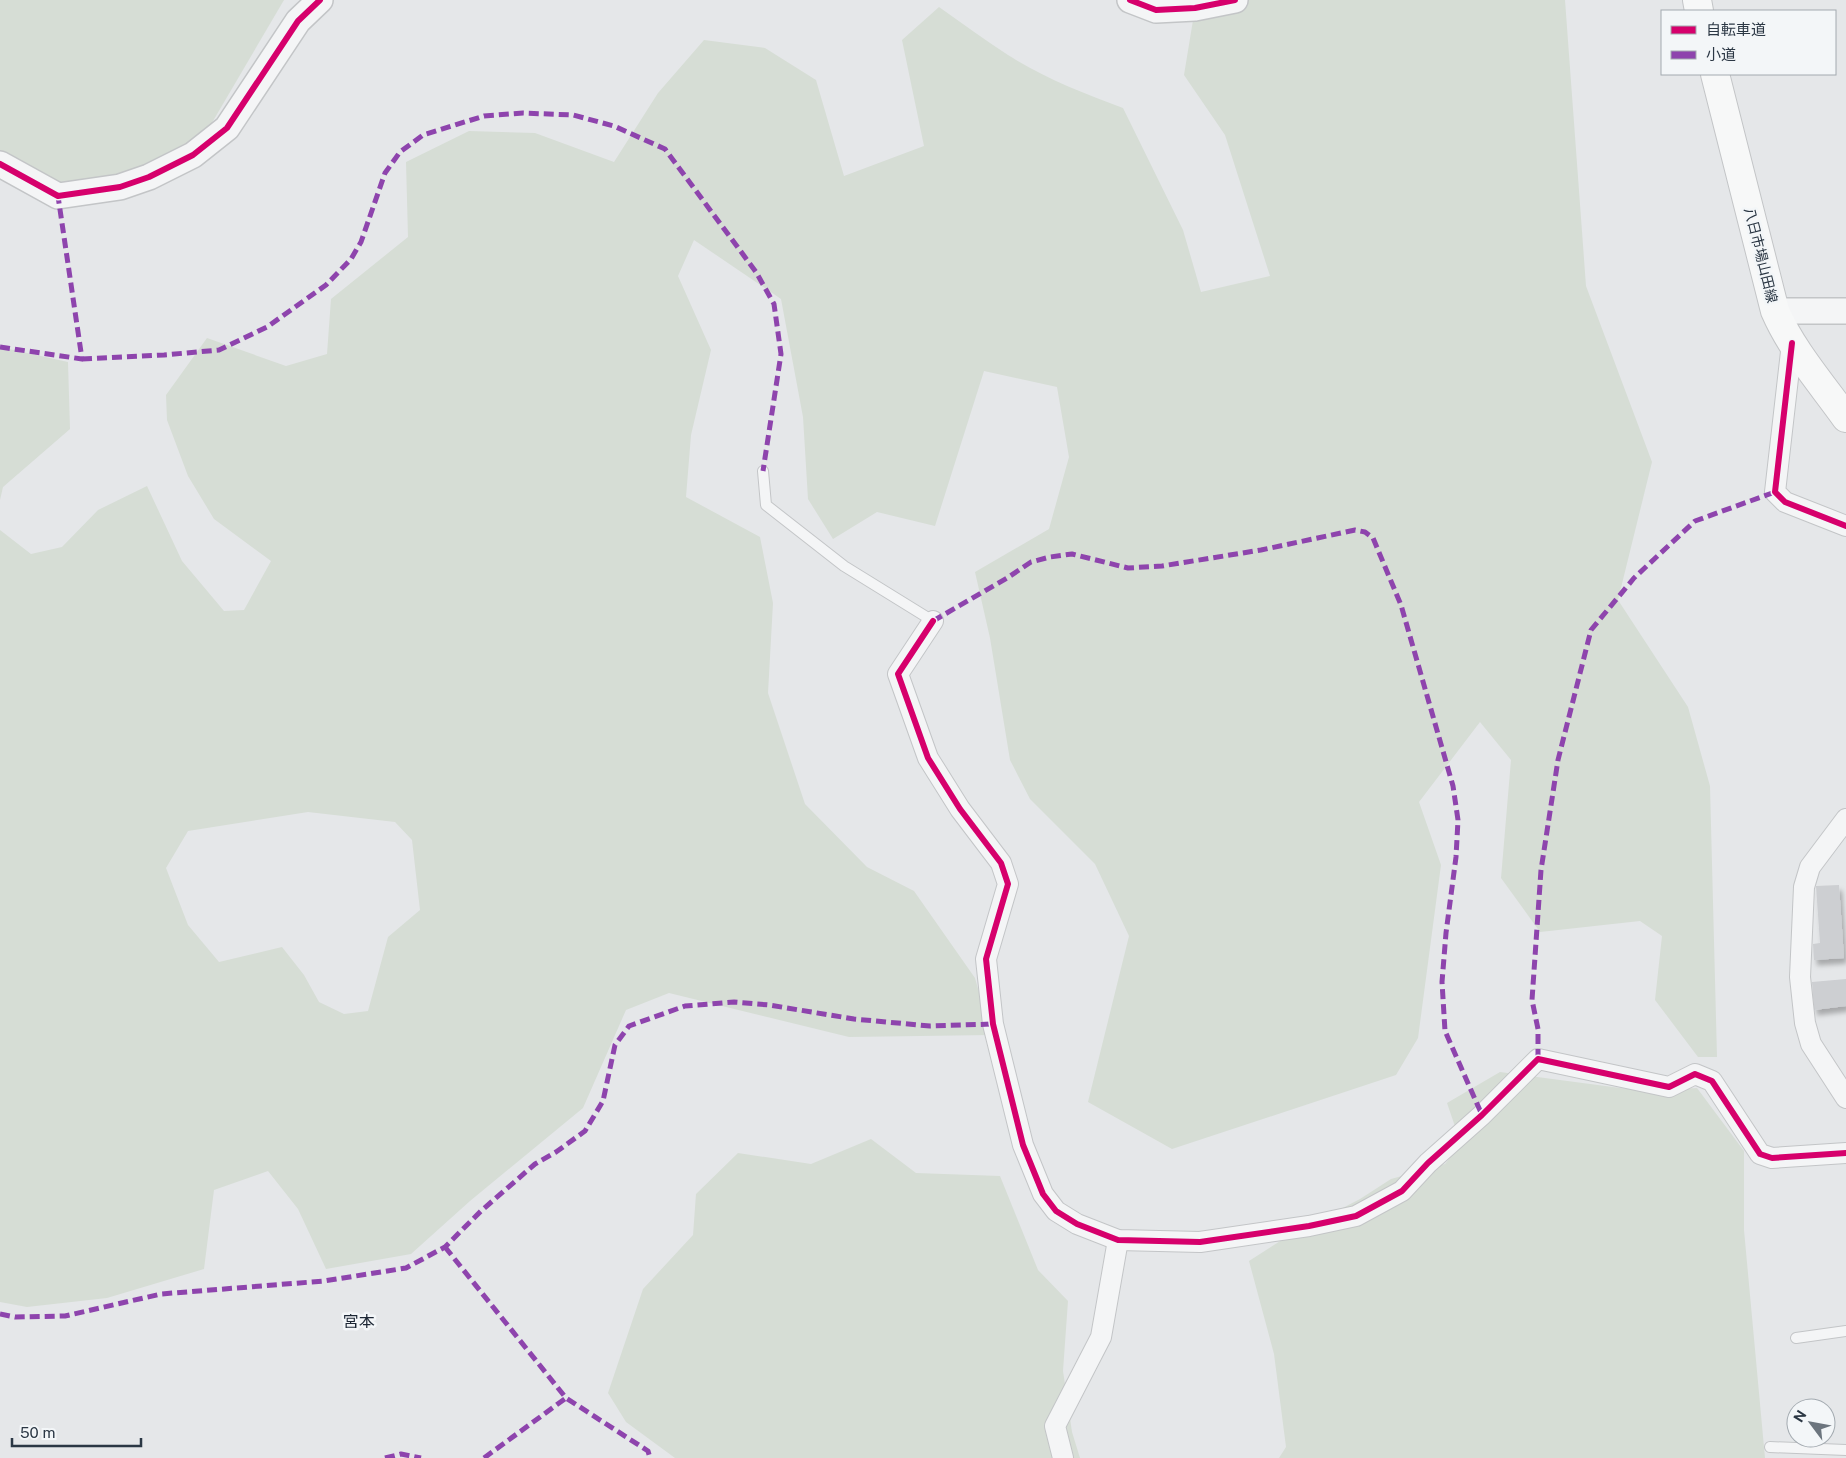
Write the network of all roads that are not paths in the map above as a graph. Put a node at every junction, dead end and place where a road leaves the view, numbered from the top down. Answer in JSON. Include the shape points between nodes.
{"nodes":[{"id":1,"x":320,"y":0,"type":"edge"},
{"id":2,"x":1130,"y":0,"type":"edge"},
{"id":3,"x":1234,"y":0,"type":"edge"},
{"id":4,"x":1715,"y":75,"type":"edge"},
{"id":5,"x":0,"y":164,"type":"edge"},
{"id":6,"x":1775,"y":311,"type":"junction"},
{"id":7,"x":1846,"y":311,"type":"edge"},
{"id":8,"x":1792,"y":342,"type":"junction"},
{"id":9,"x":1846,"y":418,"type":"edge"},
{"id":10,"x":763,"y":472,"type":"dead end"},
{"id":11,"x":1846,"y":526,"type":"edge"},
{"id":12,"x":933,"y":621,"type":"joint"},
{"id":13,"x":1846,"y":819,"type":"edge"},
{"id":14,"x":1846,"y":1098,"type":"edge"},
{"id":15,"x":1846,"y":1153,"type":"edge"},
{"id":16,"x":1118,"y":1240,"type":"junction"},
{"id":17,"x":1846,"y":1331,"type":"edge"},
{"id":18,"x":1796,"y":1338,"type":"dead end"},
{"id":19,"x":1770,"y":1447,"type":"dead end"},
{"id":20,"x":1846,"y":1450,"type":"edge"},
{"id":21,"x":1062,"y":1458,"type":"edge"}],
"edges":[{"from":1,"to":5,"type":"street","via":[[298,21],[227,128],[193,155],[150,177],[120,187],[58,196]]},
{"from":2,"to":3,"type":"street","via":[[1156,10],[1195,8]]},
{"from":4,"to":6,"type":"main road","name":"八日市場山田線"},
{"from":6,"to":7,"type":"street"},
{"from":6,"to":8,"type":"main road","name":"八日市場山田線"},
{"from":8,"to":9,"type":"main road","name":"八日市場山田線"},
{"from":8,"to":11,"type":"street","via":[[1775,492],[1785,502]]},
{"from":10,"to":12,"type":"lane","via":[[766,505],[844,566]]},
{"from":12,"to":16,"type":"street","via":[[898,674],[928,758],[960,810],[1001,863],[1008,884],[986,959],[993,1024],[1024,1145],[1043,1194],[1056,1212]]},
{"from":13,"to":14,"type":"street","via":[[1810,867],[1804,887],[1800,977],[1805,1023],[1812,1044]]},
{"from":15,"to":16,"type":"street","via":[[1772,1158],[1760,1154],[1712,1081],[1695,1074],[1669,1087],[1538,1059],[1402,1191],[1356,1216],[1300,1228],[1200,1242]]},
{"from":16,"to":21,"type":"street","via":[[1100,1337],[1055,1426]]},
{"from":17,"to":18,"type":"lane"},
{"from":19,"to":20,"type":"lane"}]}
